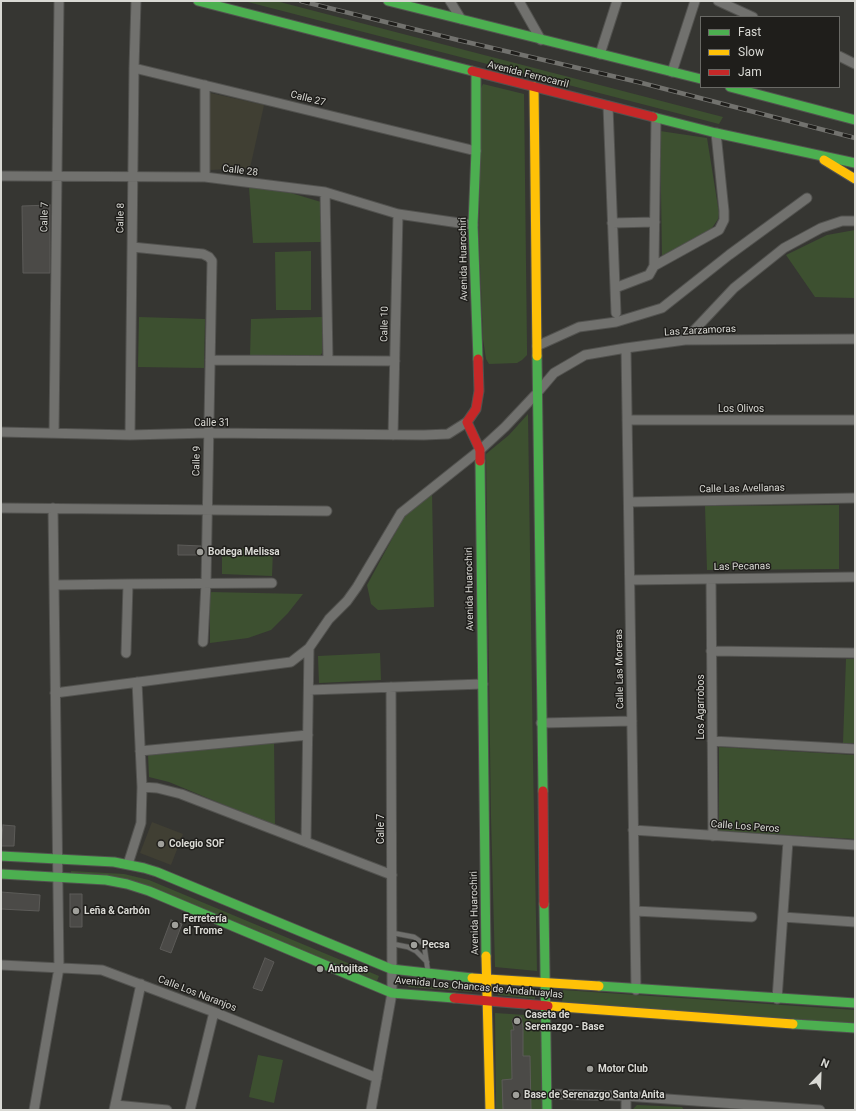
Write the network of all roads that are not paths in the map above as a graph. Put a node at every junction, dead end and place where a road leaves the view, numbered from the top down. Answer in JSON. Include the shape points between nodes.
{"nodes":[{"id":1,"x":59,"y":1,"type":"edge"},
{"id":2,"x":136,"y":1,"type":"edge"},
{"id":3,"x":198,"y":1,"type":"edge"},
{"id":4,"x":388,"y":1,"type":"edge"},
{"id":5,"x":450,"y":1,"type":"edge"},
{"id":6,"x":519,"y":1,"type":"edge"},
{"id":7,"x":695,"y":1,"type":"edge"},
{"id":8,"x":718,"y":1,"type":"edge"},
{"id":9,"x":614,"y":4,"type":"edge"},
{"id":10,"x":751,"y":16,"type":"edge"},
{"id":11,"x":461,"y":20,"type":"junction"},
{"id":12,"x":541,"y":40,"type":"junction"},
{"id":13,"x":600,"y":54,"type":"junction"},
{"id":14,"x":840,"y":56,"type":"edge"},
{"id":15,"x":855,"y":64,"type":"edge"},
{"id":16,"x":134,"y":68,"type":"junction"},
{"id":17,"x":672,"y":72,"type":"junction"},
{"id":18,"x":476,"y":73,"type":"junction"},
{"id":19,"x":700,"y":79,"type":"edge"},
{"id":20,"x":205,"y":85,"type":"junction"},
{"id":21,"x":534,"y":87,"type":"junction"},
{"id":22,"x":734,"y":88,"type":"edge"},
{"id":23,"x":608,"y":106,"type":"junction"},
{"id":24,"x":656,"y":118,"type":"junction"},
{"id":25,"x":855,"y":120,"type":"edge"},
{"id":26,"x":716,"y":133,"type":"junction"},
{"id":27,"x":476,"y":151,"type":"junction"},
{"id":28,"x":816,"y":155,"type":"junction"},
{"id":29,"x":855,"y":163,"type":"edge"},
{"id":30,"x":1,"y":176,"type":"edge"},
{"id":31,"x":57,"y":176,"type":"junction"},
{"id":32,"x":133,"y":177,"type":"junction"},
{"id":33,"x":205,"y":178,"type":"junction"},
{"id":34,"x":855,"y":179,"type":"edge"},
{"id":35,"x":325,"y":192,"type":"junction"},
{"id":36,"x":807,"y":198,"type":"dead end"},
{"id":37,"x":398,"y":214,"type":"junction"},
{"id":38,"x":855,"y":221,"type":"edge"},
{"id":39,"x":655,"y":222,"type":"junction"},
{"id":40,"x":612,"y":223,"type":"junction"},
{"id":41,"x":473,"y":225,"type":"junction"},
{"id":42,"x":132,"y":248,"type":"junction"},
{"id":43,"x":654,"y":266,"type":"junction"},
{"id":44,"x":615,"y":288,"type":"junction"},
{"id":45,"x":616,"y":314,"type":"dead end"},
{"id":46,"x":855,"y":339,"type":"edge"},
{"id":47,"x":685,"y":340,"type":"junction"},
{"id":48,"x":537,"y":346,"type":"junction"},
{"id":49,"x":626,"y":348,"type":"junction"},
{"id":50,"x":210,"y":360,"type":"junction"},
{"id":51,"x":328,"y":360,"type":"junction"},
{"id":52,"x":395,"y":361,"type":"junction"},
{"id":53,"x":537,"y":394,"type":"junction"},
{"id":54,"x":627,"y":420,"type":"junction"},
{"id":55,"x":855,"y":420,"type":"edge"},
{"id":56,"x":467,"y":422,"type":"junction"},
{"id":57,"x":1,"y":432,"type":"edge"},
{"id":58,"x":54,"y":433,"type":"junction"},
{"id":59,"x":208,"y":433,"type":"junction"},
{"id":60,"x":130,"y":435,"type":"junction"},
{"id":61,"x":393,"y":435,"type":"junction"},
{"id":62,"x":480,"y":450,"type":"junction"},
{"id":63,"x":855,"y":498,"type":"edge"},
{"id":64,"x":629,"y":502,"type":"junction"},
{"id":65,"x":1,"y":508,"type":"edge"},
{"id":66,"x":52,"y":508,"type":"junction"},
{"id":67,"x":207,"y":510,"type":"junction"},
{"id":68,"x":327,"y":511,"type":"dead end"},
{"id":69,"x":855,"y":577,"type":"edge"},
{"id":70,"x":711,"y":579,"type":"junction"},
{"id":71,"x":630,"y":580,"type":"junction"},
{"id":72,"x":272,"y":583,"type":"dead end"},
{"id":73,"x":128,"y":584,"type":"junction"},
{"id":74,"x":206,"y":584,"type":"junction"},
{"id":75,"x":54,"y":585,"type":"junction"},
{"id":76,"x":203,"y":642,"type":"dead end"},
{"id":77,"x":309,"y":648,"type":"junction"},
{"id":78,"x":711,"y":651,"type":"junction"},
{"id":79,"x":126,"y":653,"type":"dead end"},
{"id":80,"x":855,"y":653,"type":"edge"},
{"id":81,"x":137,"y":682,"type":"junction"},
{"id":82,"x":483,"y":684,"type":"junction"},
{"id":83,"x":391,"y":687,"type":"junction"},
{"id":84,"x":309,"y":690,"type":"junction"},
{"id":85,"x":55,"y":693,"type":"junction"},
{"id":86,"x":632,"y":721,"type":"junction"},
{"id":87,"x":541,"y":723,"type":"junction"},
{"id":88,"x":308,"y":735,"type":"junction"},
{"id":89,"x":712,"y":741,"type":"junction"},
{"id":90,"x":855,"y":749,"type":"edge"},
{"id":91,"x":140,"y":751,"type":"junction"},
{"id":92,"x":142,"y":787,"type":"junction"},
{"id":93,"x":634,"y":830,"type":"junction"},
{"id":94,"x":713,"y":836,"type":"junction"},
{"id":95,"x":788,"y":841,"type":"junction"},
{"id":96,"x":306,"y":842,"type":"junction"},
{"id":97,"x":855,"y":845,"type":"edge"},
{"id":98,"x":1,"y":856,"type":"edge"},
{"id":99,"x":58,"y":859,"type":"junction"},
{"id":100,"x":128,"y":864,"type":"junction"},
{"id":101,"x":1,"y":874,"type":"edge"},
{"id":102,"x":392,"y":875,"type":"junction"},
{"id":103,"x":57,"y":877,"type":"junction"},
{"id":104,"x":634,"y":911,"type":"junction"},
{"id":105,"x":752,"y":917,"type":"dead end"},
{"id":106,"x":783,"y":917,"type":"junction"},
{"id":107,"x":855,"y":922,"type":"edge"},
{"id":108,"x":393,"y":933,"type":"junction"},
{"id":109,"x":393,"y":944,"type":"junction"},
{"id":110,"x":427,"y":962,"type":"junction"},
{"id":111,"x":1,"y":965,"type":"edge"},
{"id":112,"x":59,"y":968,"type":"junction"},
{"id":113,"x":393,"y":970,"type":"junction"},
{"id":114,"x":428,"y":974,"type":"junction"},
{"id":115,"x":486,"y":980,"type":"junction"},
{"id":116,"x":544,"y":982,"type":"junction"},
{"id":117,"x":141,"y":984,"type":"junction"},
{"id":118,"x":636,"y":990,"type":"junction"},
{"id":119,"x":392,"y":993,"type":"junction"},
{"id":120,"x":777,"y":999,"type":"junction"},
{"id":121,"x":487,"y":1001,"type":"junction"},
{"id":122,"x":855,"y":1003,"type":"edge"},
{"id":123,"x":545,"y":1006,"type":"junction"},
{"id":124,"x":214,"y":1012,"type":"junction"},
{"id":125,"x":855,"y":1028,"type":"edge"},
{"id":126,"x":377,"y":1078,"type":"junction"},
{"id":127,"x":546,"y":1094,"type":"junction"},
{"id":128,"x":626,"y":1096,"type":"junction"},
{"id":129,"x":690,"y":1106,"type":"edge"},
{"id":130,"x":114,"y":1108,"type":"edge"},
{"id":131,"x":34,"y":1110,"type":"edge"},
{"id":132,"x":167,"y":1110,"type":"edge"},
{"id":133,"x":190,"y":1110,"type":"edge"},
{"id":134,"x":371,"y":1110,"type":"edge"},
{"id":135,"x":490,"y":1110,"type":"edge"},
{"id":136,"x":546,"y":1110,"type":"edge"},
{"id":137,"x":626,"y":1110,"type":"edge"},
{"id":138,"x":820,"y":1110,"type":"edge"}],
"edges":[{"from":1,"to":31,"type":"street","name":"Calle 7"},
{"from":2,"to":16,"type":"street","name":"Calle 8"},
{"from":3,"to":18,"type":"street","name":"Avenida Ferrocarril"},
{"from":4,"to":11,"type":"street"},
{"from":5,"to":11,"type":"street"},
{"from":6,"to":12,"type":"street"},
{"from":7,"to":17,"type":"street"},
{"from":8,"to":10,"type":"street"},
{"from":9,"to":13,"type":"street"},
{"from":11,"to":12,"type":"street"},
{"from":12,"to":13,"type":"street"},
{"from":13,"to":17,"type":"street"},
{"from":14,"to":15,"type":"street"},
{"from":16,"to":20,"type":"street","name":"Calle 27"},
{"from":16,"to":32,"type":"street","name":"Calle 8"},
{"from":17,"to":19,"type":"street"},
{"from":18,"to":21,"type":"street","name":"Avenida Ferrocarril"},
{"from":18,"to":27,"type":"street","name":"Avenida Huarochiri"},
{"from":20,"to":27,"type":"street","name":"Calle 27"},
{"from":20,"to":33,"type":"street"},
{"from":21,"to":23,"type":"street","name":"Avenida Ferrocarril"},
{"from":21,"to":48,"type":"street"},
{"from":22,"to":25,"type":"street"},
{"from":23,"to":24,"type":"street","name":"Avenida Ferrocarril"},
{"from":23,"to":40,"type":"street"},
{"from":24,"to":26,"type":"street","name":"Avenida Ferrocarril"},
{"from":24,"to":39,"type":"street"},
{"from":26,"to":28,"type":"street","name":"Avenida Ferrocarril"},
{"from":26,"to":43,"type":"street","via":[[724,220],[719,230]]},
{"from":27,"to":41,"type":"street","name":"Avenida Huarochiri"},
{"from":28,"to":29,"type":"street","name":"Avenida Ferrocarril"},
{"from":28,"to":34,"type":"street"},
{"from":30,"to":31,"type":"street","name":"Calle 28"},
{"from":31,"to":32,"type":"street","name":"Calle 28"},
{"from":31,"to":58,"type":"street","name":"Calle 7"},
{"from":32,"to":33,"type":"street","name":"Calle 28"},
{"from":32,"to":42,"type":"street","name":"Calle 8"},
{"from":33,"to":35,"type":"street","name":"Calle 28"},
{"from":35,"to":37,"type":"street","name":"Calle 28"},
{"from":35,"to":51,"type":"street"},
{"from":36,"to":48,"type":"street","via":[[662,308],[616,322],[579,327]]},
{"from":37,"to":41,"type":"street","name":"Calle 28"},
{"from":37,"to":52,"type":"street","name":"Calle 10"},
{"from":38,"to":47,"type":"street","via":[[821,228],[784,248],[734,288]]},
{"from":39,"to":40,"type":"street"},
{"from":39,"to":43,"type":"street"},
{"from":40,"to":44,"type":"street"},
{"from":41,"to":56,"type":"street","name":"Avenida Huarochiri","via":[[479,391],[476,409]]},
{"from":42,"to":50,"type":"street","name":"Calle 9","via":[[203,254],[209,257],[212,262]]},
{"from":42,"to":60,"type":"street","name":"Calle 8"},
{"from":43,"to":44,"type":"street","via":[[649,274]]},
{"from":44,"to":45,"type":"street"},
{"from":46,"to":47,"type":"street","name":"Las Zarzamoras"},
{"from":47,"to":49,"type":"street","name":"Las Zarzamoras"},
{"from":48,"to":53,"type":"street"},
{"from":49,"to":53,"type":"street","name":"Las Zarzamoras","via":[[585,355],[554,373]]},
{"from":49,"to":54,"type":"street","name":"Calle Las Moreras"},
{"from":50,"to":51,"type":"street"},
{"from":50,"to":59,"type":"street","name":"Calle 9"},
{"from":51,"to":52,"type":"street"},
{"from":52,"to":61,"type":"street","name":"Calle 10"},
{"from":53,"to":62,"type":"street","name":"Las Zarzamoras"},
{"from":53,"to":87,"type":"street"},
{"from":54,"to":55,"type":"street","name":"Los Olivos"},
{"from":54,"to":64,"type":"street","name":"Calle Las Moreras"},
{"from":56,"to":61,"type":"street","name":"Calle 31","via":[[448,434]]},
{"from":56,"to":62,"type":"street","name":"Avenida Huarochiri"},
{"from":57,"to":58,"type":"street","name":"Calle 31"},
{"from":58,"to":60,"type":"street","name":"Calle 31"},
{"from":59,"to":60,"type":"street","name":"Calle 31"},
{"from":59,"to":61,"type":"street","name":"Calle 31"},
{"from":59,"to":67,"type":"street","name":"Calle 9"},
{"from":62,"to":77,"type":"street","name":"Las Zarzamoras","via":[[401,512],[358,587],[330,618]]},
{"from":62,"to":82,"type":"street","name":"Avenida Huarochiri"},
{"from":63,"to":64,"type":"street","name":"Calle Las Avellanas"},
{"from":64,"to":71,"type":"street","name":"Calle Las Moreras"},
{"from":65,"to":66,"type":"street"},
{"from":66,"to":67,"type":"street"},
{"from":66,"to":75,"type":"street"},
{"from":67,"to":68,"type":"street"},
{"from":67,"to":74,"type":"street","name":"Calle 9"},
{"from":69,"to":70,"type":"street","name":"Las Pecanas"},
{"from":70,"to":71,"type":"street","name":"Las Pecanas"},
{"from":70,"to":78,"type":"street","name":"Los Agarrobos"},
{"from":71,"to":86,"type":"street","name":"Calle Las Moreras"},
{"from":72,"to":74,"type":"street"},
{"from":73,"to":74,"type":"street"},
{"from":73,"to":75,"type":"street"},
{"from":73,"to":79,"type":"street"},
{"from":74,"to":76,"type":"street","name":"Calle 9"},
{"from":75,"to":85,"type":"street"},
{"from":77,"to":81,"type":"street","name":"Las Zarzamoras","via":[[291,662]]},
{"from":77,"to":84,"type":"street"},
{"from":78,"to":80,"type":"street"},
{"from":78,"to":89,"type":"street","name":"Los Agarrobos"},
{"from":81,"to":85,"type":"street","name":"Las Zarzamoras"},
{"from":81,"to":91,"type":"street"},
{"from":82,"to":83,"type":"street"},
{"from":82,"to":115,"type":"street","name":"Avenida Huarochiri"},
{"from":83,"to":84,"type":"street"},
{"from":83,"to":102,"type":"street","name":"Calle 7"},
{"from":84,"to":88,"type":"street"},
{"from":85,"to":99,"type":"street"},
{"from":86,"to":87,"type":"street"},
{"from":86,"to":93,"type":"street","name":"Calle Las Moreras"},
{"from":87,"to":116,"type":"street"},
{"from":88,"to":91,"type":"street"},
{"from":88,"to":96,"type":"street"},
{"from":89,"to":90,"type":"street"},
{"from":89,"to":94,"type":"street","name":"Los Agarrobos"},
{"from":91,"to":92,"type":"street"},
{"from":92,"to":96,"type":"street","via":[[181,794]]},
{"from":92,"to":100,"type":"street","via":[[141,823]]},
{"from":93,"to":94,"type":"street","name":"Calle Los Peros"},
{"from":93,"to":104,"type":"street","name":"Calle Las Moreras"},
{"from":94,"to":95,"type":"street","name":"Calle Los Peros"},
{"from":95,"to":97,"type":"street","name":"Calle Los Peros"},
{"from":95,"to":106,"type":"street"},
{"from":96,"to":102,"type":"street"},
{"from":98,"to":99,"type":"street","name":"Avenida Los Chancas de Andahuaylas"},
{"from":99,"to":100,"type":"street","name":"Avenida Los Chancas de Andahuaylas"},
{"from":99,"to":103,"type":"street"},
{"from":100,"to":113,"type":"street","name":"Avenida Los Chancas de Andahuaylas","via":[[157,872]]},
{"from":101,"to":103,"type":"street","name":"Avenida Los Chancas de Andahuaylas"},
{"from":102,"to":108,"type":"street","name":"Calle 7"},
{"from":103,"to":112,"type":"street"},
{"from":103,"to":119,"type":"street","name":"Avenida Los Chancas de Andahuaylas","via":[[106,880],[149,891]]},
{"from":104,"to":105,"type":"street"},
{"from":104,"to":118,"type":"street","name":"Calle Las Moreras"},
{"from":106,"to":107,"type":"street"},
{"from":106,"to":120,"type":"street"},
{"from":108,"to":109,"type":"street","name":"Calle 7"},
{"from":108,"to":110,"type":"lane","via":[[414,937],[424,944]]},
{"from":109,"to":110,"type":"lane","via":[[416,951]]},
{"from":109,"to":113,"type":"street","name":"Calle 7"},
{"from":110,"to":114,"type":"lane"},
{"from":111,"to":112,"type":"street","name":"Calle Los Naranjos"},
{"from":112,"to":117,"type":"street","name":"Calle Los Naranjos","via":[[102,970]]},
{"from":112,"to":131,"type":"street"},
{"from":113,"to":114,"type":"street","name":"Avenida Los Chancas de Andahuaylas"},
{"from":113,"to":119,"type":"street","name":"Calle 7"},
{"from":114,"to":115,"type":"street","name":"Avenida Los Chancas de Andahuaylas"},
{"from":115,"to":116,"type":"street","name":"Avenida Los Chancas de Andahuaylas"},
{"from":115,"to":121,"type":"street","name":"Avenida Huarochiri"},
{"from":116,"to":118,"type":"street","name":"Avenida Los Chancas de Andahuaylas"},
{"from":116,"to":123,"type":"street"},
{"from":117,"to":124,"type":"street","name":"Calle Los Naranjos"},
{"from":117,"to":130,"type":"street"},
{"from":118,"to":120,"type":"street","name":"Avenida Los Chancas de Andahuaylas"},
{"from":119,"to":121,"type":"street","name":"Avenida Los Chancas de Andahuaylas"},
{"from":119,"to":126,"type":"street","name":"Calle 7"},
{"from":120,"to":122,"type":"street","name":"Avenida Los Chancas de Andahuaylas"},
{"from":121,"to":123,"type":"street","name":"Avenida Los Chancas de Andahuaylas"},
{"from":121,"to":135,"type":"street","name":"Avenida Huarochiri"},
{"from":123,"to":125,"type":"street","name":"Avenida Los Chancas de Andahuaylas"},
{"from":123,"to":127,"type":"street"},
{"from":124,"to":126,"type":"street","name":"Calle Los Naranjos"},
{"from":124,"to":133,"type":"street"},
{"from":126,"to":134,"type":"street","name":"Calle 7"},
{"from":127,"to":128,"type":"street"},
{"from":127,"to":136,"type":"street"},
{"from":128,"to":129,"type":"street"},
{"from":128,"to":137,"type":"street"},
{"from":129,"to":138,"type":"street"},
{"from":130,"to":132,"type":"street"}]}
